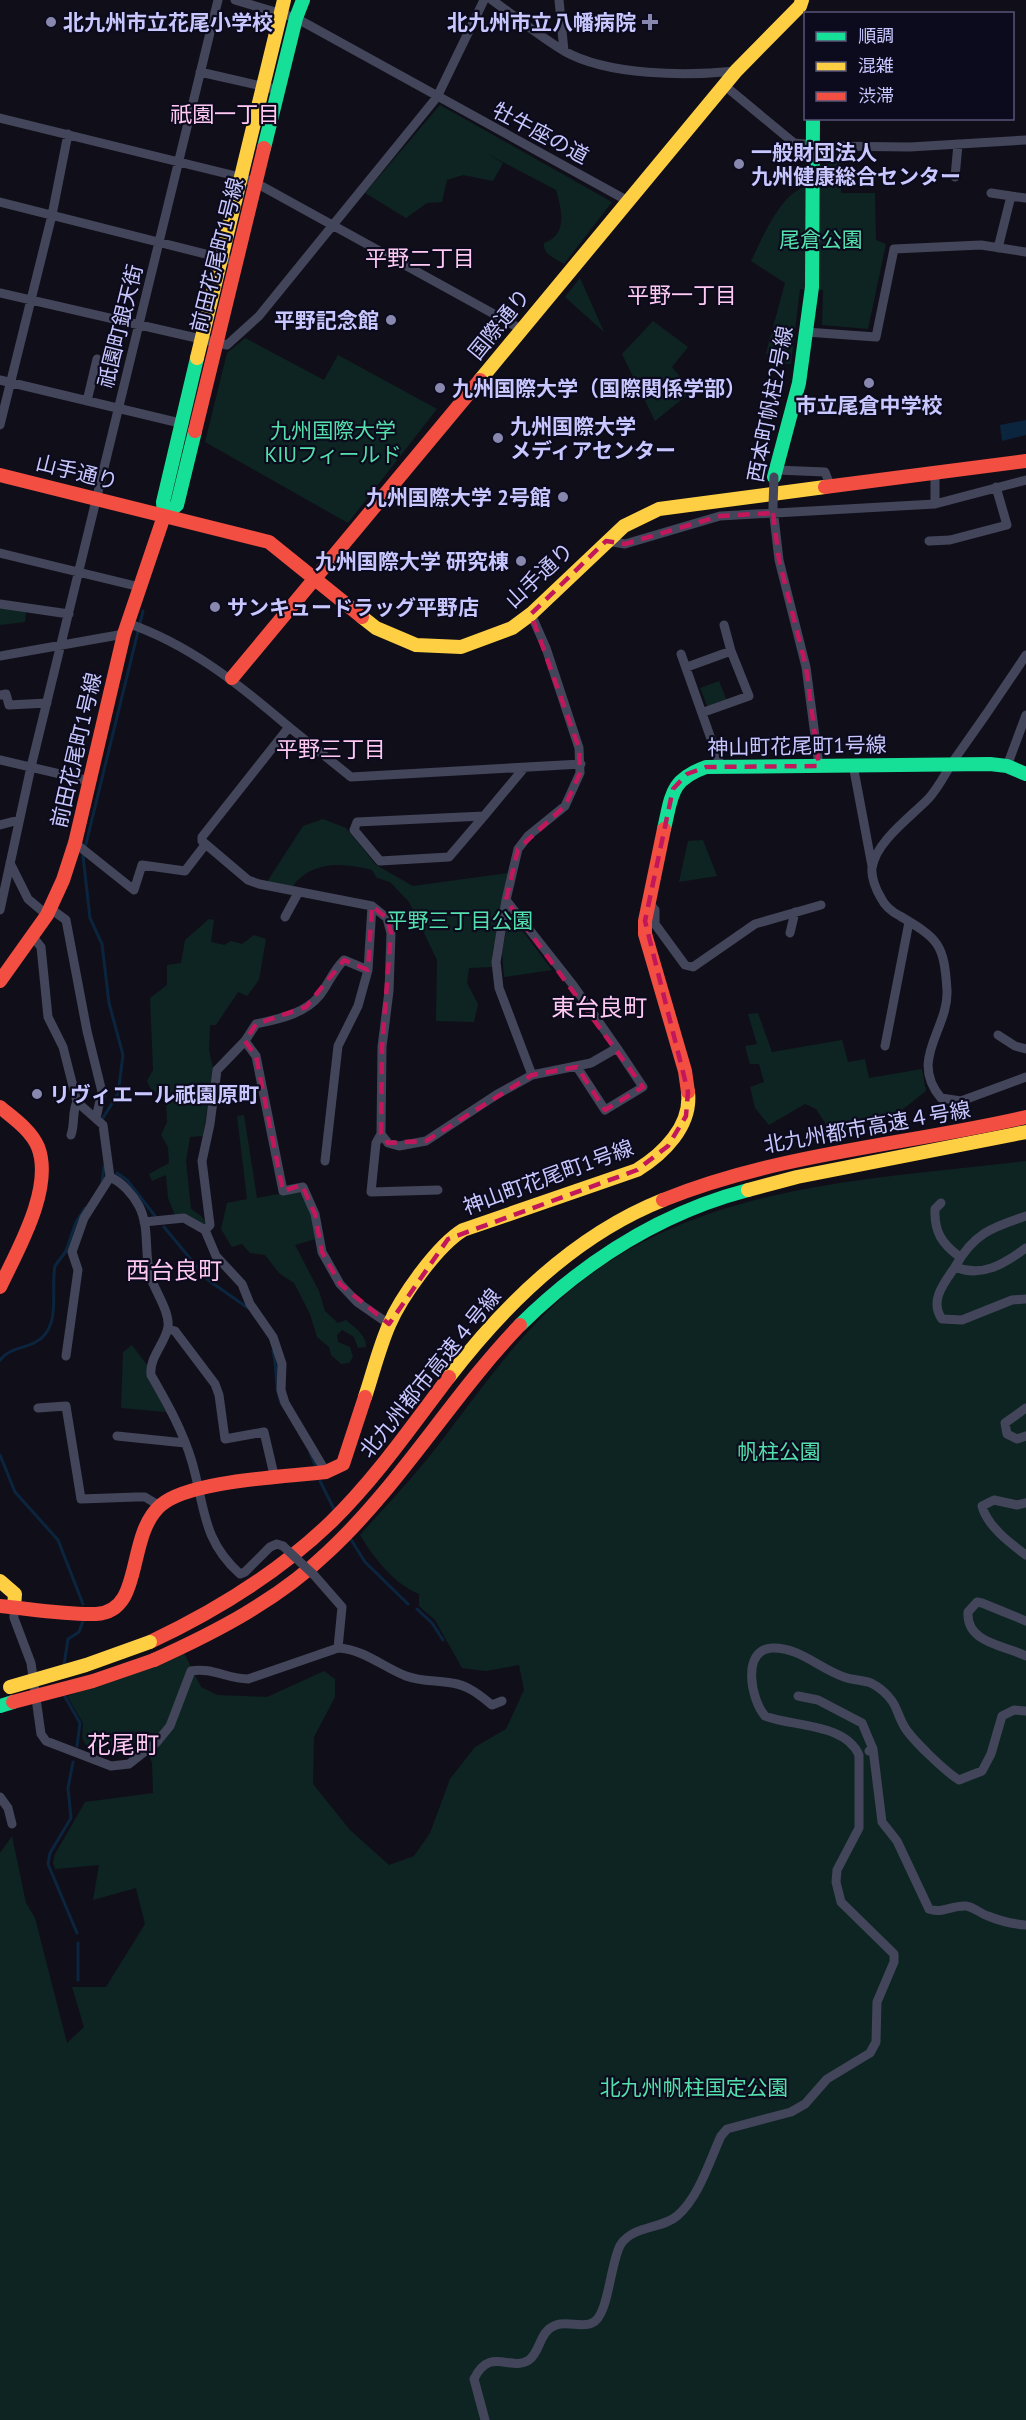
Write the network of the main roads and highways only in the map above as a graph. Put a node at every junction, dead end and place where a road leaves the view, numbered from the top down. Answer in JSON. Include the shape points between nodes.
{"nodes":[{"id":1,"x":303,"y":0,"type":"edge"},
{"id":2,"x":282,"y":6,"type":"edge"},
{"id":3,"x":804,"y":6,"type":"edge"},
{"id":4,"x":813,"y":120,"type":"edge"},
{"id":5,"x":1026,"y":461,"type":"edge"},
{"id":6,"x":775,"y":473,"type":"road end"},
{"id":7,"x":0,"y":475,"type":"edge"},
{"id":8,"x":164,"y":516,"type":"junction"},
{"id":9,"x":315,"y":579,"type":"junction"},
{"id":10,"x":232,"y":678,"type":"road end"},
{"id":11,"x":1026,"y":774,"type":"edge"},
{"id":12,"x":0,"y":981,"type":"edge"},
{"id":13,"x":0,"y":1112,"type":"edge"},
{"id":14,"x":1026,"y":1117,"type":"edge"},
{"id":15,"x":1026,"y":1132,"type":"edge"},
{"id":16,"x":0,"y":1287,"type":"edge"},
{"id":17,"x":0,"y":1581,"type":"edge"},
{"id":18,"x":7,"y":1607,"type":"edge"},
{"id":19,"x":5,"y":1688,"type":"edge"},
{"id":20,"x":7,"y":1704,"type":"edge"}],
"edges":[{"from":1,"to":8,"type":"main road","name":"前田花尾町1号線","via":[[177,505]]},
{"from":2,"to":8,"type":"main road","name":"前田花尾町1号線","via":[[181,424],[163,502]]},
{"from":3,"to":9,"type":"main road","name":"国際通り","via":[[724,85]]},
{"from":4,"to":6,"type":"main road","name":"西本町帆柱2号線","via":[[812,287],[799,383]]},
{"from":5,"to":9,"type":"main road","name":"山手通り","via":[[659,509],[635,519],[606,541],[512,628],[461,647],[416,645],[376,628]]},
{"from":7,"to":8,"type":"main road","name":"山手通り"},
{"from":8,"to":9,"type":"main road","name":"山手通り","via":[[269,542]]},
{"from":8,"to":12,"type":"main road","name":"前田花尾町1号線","via":[[140,587],[90,781],[81,848],[49,912]]},
{"from":9,"to":10,"type":"main road","name":"国際通り"},
{"from":11,"to":18,"type":"main road","name":"神山町花尾町1号線","via":[[990,764],[721,767],[696,769],[687,774],[673,789],[645,934],[685,1071],[686,1116],[678,1132],[655,1159],[637,1170],[448,1239],[389,1324],[343,1464],[326,1472],[198,1489],[160,1506],[143,1525],[127,1594],[120,1605],[97,1614]]},
{"from":13,"to":16,"type":"main road","via":[[33,1137],[42,1170],[38,1194]]},
{"from":14,"to":19,"type":"main road","name":"北九州都市高速４号線","bridge":true,"via":[[775,1164],[710,1181],[652,1204],[598,1234],[543,1276],[496,1321],[354,1498],[309,1543],[235,1599],[150,1642]]},
{"from":15,"to":20,"type":"main road","name":"北九州都市高速４号線","bridge":true,"via":[[778,1180],[716,1198],[659,1222],[610,1251],[557,1290],[488,1361],[368,1512],[321,1558],[247,1614],[154,1660]]},
{"from":17,"to":18,"type":"main road","via":[[15,1594]]}]}
